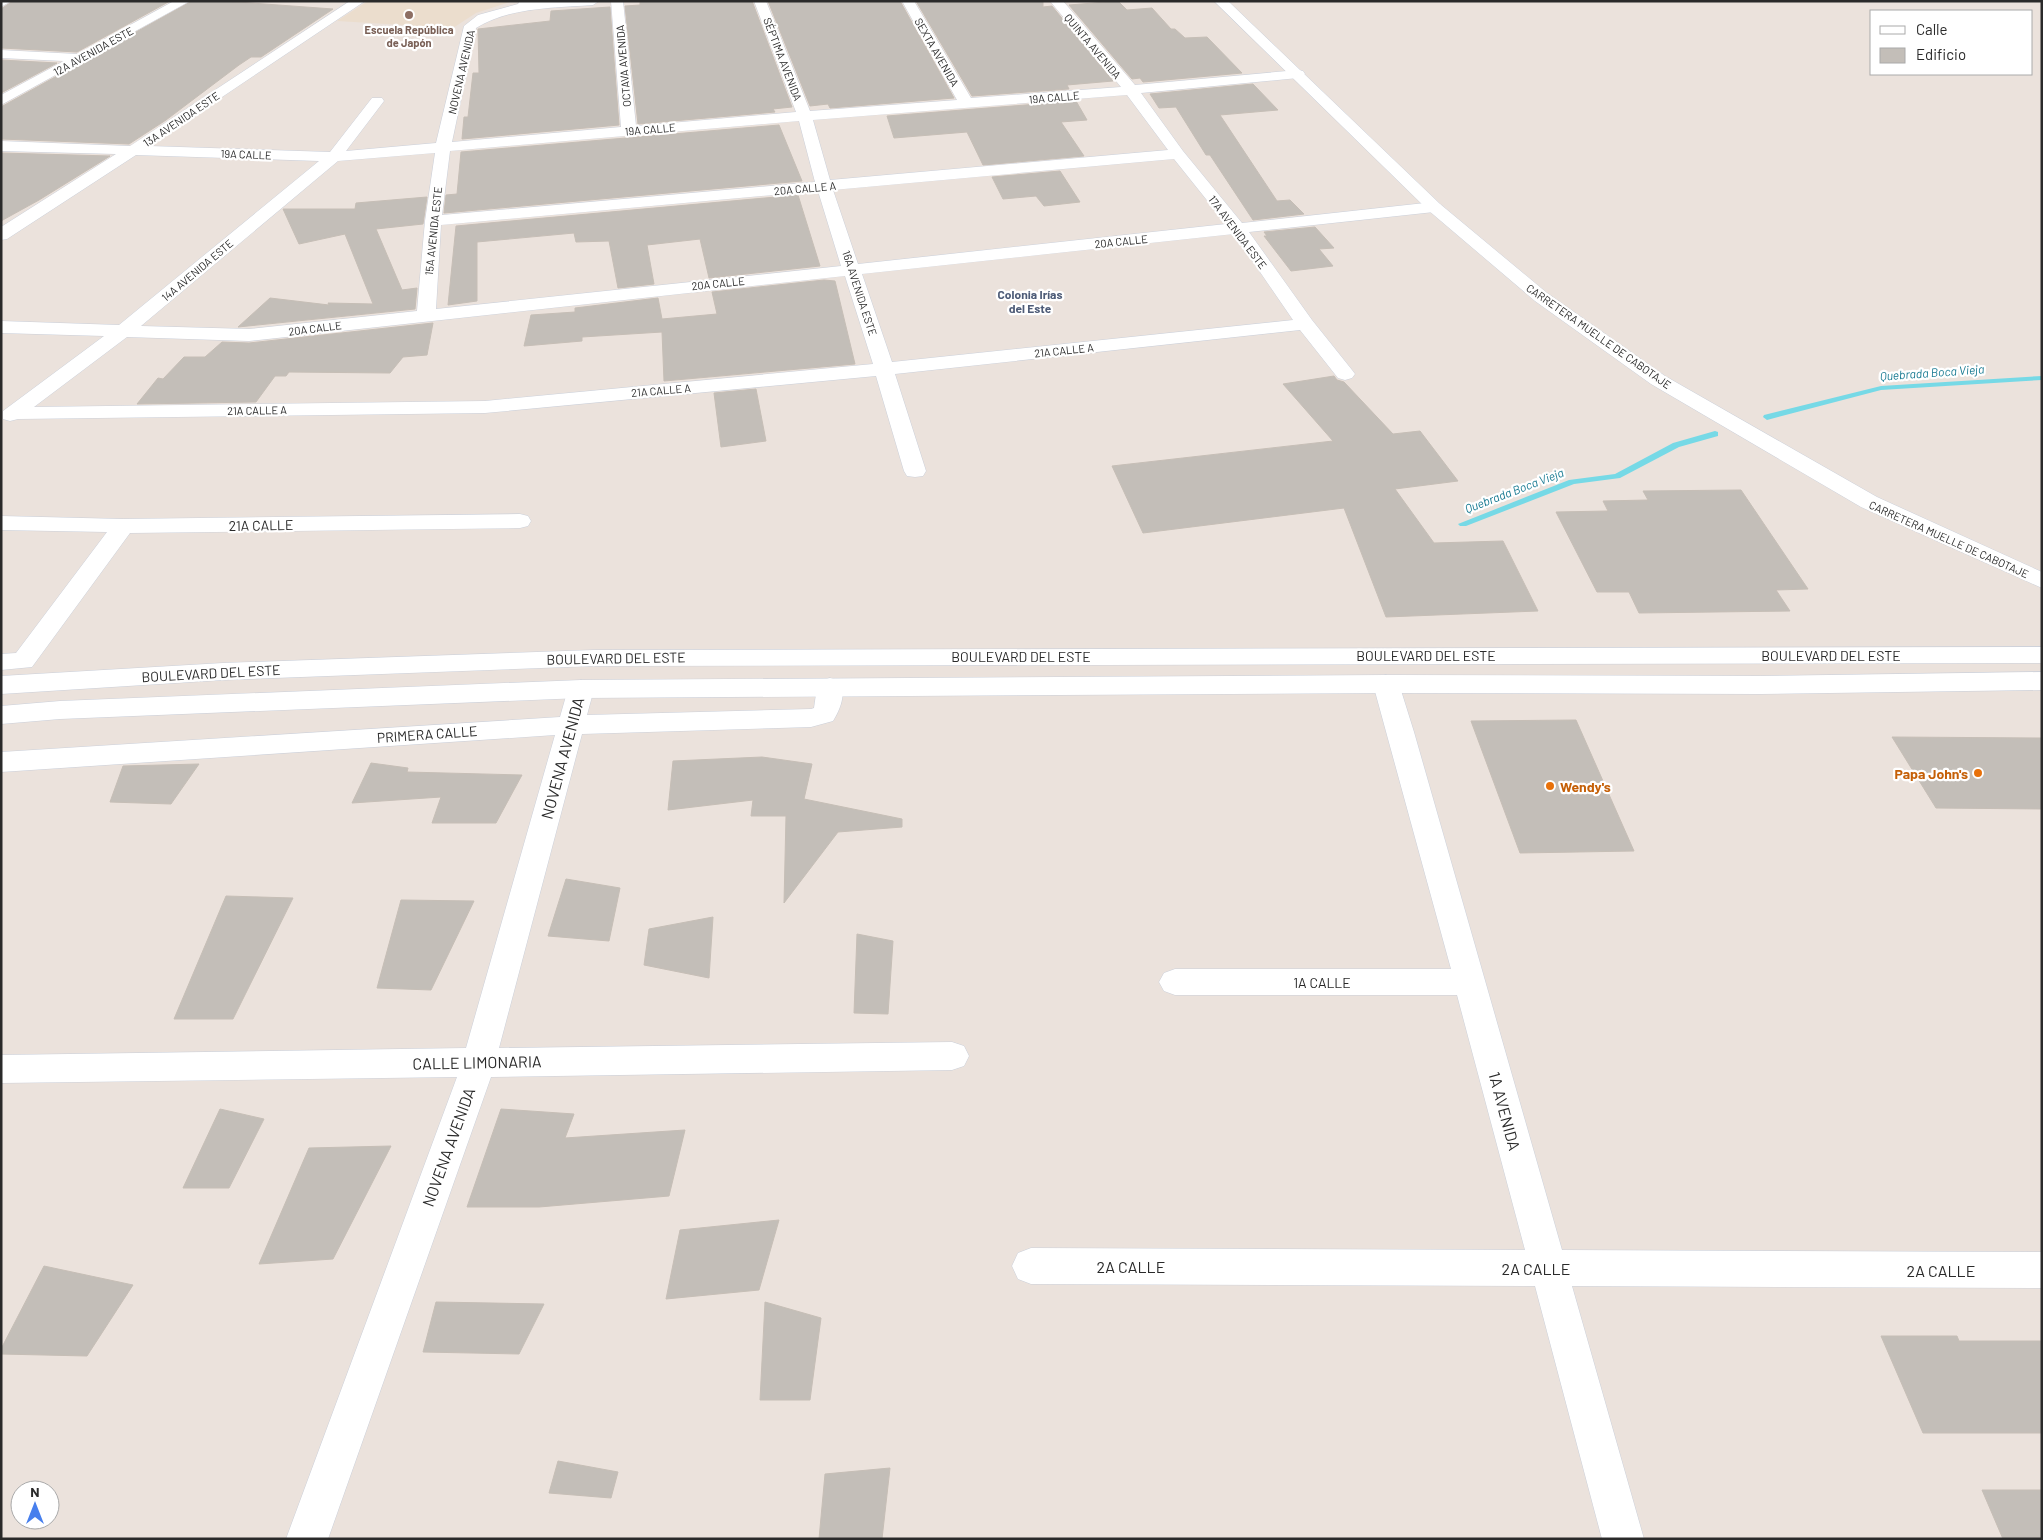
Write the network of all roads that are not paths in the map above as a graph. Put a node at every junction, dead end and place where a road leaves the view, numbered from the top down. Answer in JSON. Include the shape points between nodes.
{"nodes":[{"id":1,"x":184,"y":1,"type":"edge"},
{"id":2,"x":359,"y":1,"type":"edge"},
{"id":3,"x":593,"y":1,"type":"edge"},
{"id":4,"x":617,"y":1,"type":"edge"},
{"id":5,"x":760,"y":1,"type":"edge"},
{"id":6,"x":908,"y":1,"type":"edge"},
{"id":7,"x":1056,"y":1,"type":"edge"},
{"id":8,"x":1220,"y":1,"type":"edge"},
{"id":9,"x":524,"y":4,"type":"edge"},
{"id":10,"x":1,"y":54,"type":"edge"},
{"id":11,"x":80,"y":58,"type":"junction"},
{"id":12,"x":1298,"y":74,"type":"junction"},
{"id":13,"x":1131,"y":90,"type":"junction"},
{"id":14,"x":1,"y":101,"type":"edge"},
{"id":15,"x":377,"y":101,"type":"dead end"},
{"id":16,"x":967,"y":104,"type":"junction"},
{"id":17,"x":805,"y":116,"type":"junction"},
{"id":18,"x":629,"y":131,"type":"junction"},
{"id":19,"x":1,"y":146,"type":"edge"},
{"id":20,"x":443,"y":148,"type":"junction"},
{"id":21,"x":132,"y":151,"type":"junction"},
{"id":22,"x":1178,"y":154,"type":"junction"},
{"id":23,"x":334,"y":157,"type":"junction"},
{"id":24,"x":824,"y":186,"type":"junction"},
{"id":25,"x":1434,"y":207,"type":"junction"},
{"id":26,"x":433,"y":221,"type":"junction"},
{"id":27,"x":1238,"y":228,"type":"junction"},
{"id":28,"x":1,"y":235,"type":"edge"},
{"id":29,"x":852,"y":269,"type":"junction"},
{"id":30,"x":426,"y":314,"type":"junction"},
{"id":31,"x":1305,"y":324,"type":"junction"},
{"id":32,"x":1,"y":327,"type":"edge"},
{"id":33,"x":123,"y":331,"type":"junction"},
{"id":34,"x":884,"y":370,"type":"junction"},
{"id":35,"x":1345,"y":374,"type":"dead end"},
{"id":36,"x":7,"y":418,"type":"edge"},
{"id":37,"x":915,"y":471,"type":"dead end"},
{"id":38,"x":520,"y":521,"type":"dead end"},
{"id":39,"x":1,"y":523,"type":"edge"},
{"id":40,"x":123,"y":526,"type":"junction"},
{"id":41,"x":2042,"y":581,"type":"edge"},
{"id":42,"x":2042,"y":654,"type":"edge"},
{"id":43,"x":12,"y":662,"type":"edge"},
{"id":44,"x":2042,"y":681,"type":"edge"},
{"id":45,"x":1386,"y":684,"type":"junction"},
{"id":46,"x":1,"y":685,"type":"edge"},
{"id":47,"x":830,"y":687,"type":"junction"},
{"id":48,"x":581,"y":689,"type":"junction"},
{"id":49,"x":1,"y":715,"type":"edge"},
{"id":50,"x":572,"y":725,"type":"junction"},
{"id":51,"x":1,"y":762,"type":"edge"},
{"id":52,"x":1,"y":768,"type":"edge"},
{"id":53,"x":1,"y":776,"type":"edge"},
{"id":54,"x":1175,"y":982,"type":"dead end"},
{"id":55,"x":1469,"y":982,"type":"junction"},
{"id":56,"x":952,"y":1056,"type":"dead end"},
{"id":57,"x":479,"y":1062,"type":"junction"},
{"id":58,"x":1,"y":1069,"type":"edge"},
{"id":59,"x":1031,"y":1266,"type":"dead end"},
{"id":60,"x":1548,"y":1268,"type":"junction"},
{"id":61,"x":2042,"y":1270,"type":"edge"},
{"id":62,"x":307,"y":1539,"type":"edge"},
{"id":63,"x":1623,"y":1539,"type":"edge"}],
"edges":[{"from":1,"to":11,"type":"street","name":"12A AVENIDA ESTE"},
{"from":2,"to":21,"type":"street","name":"13A AVENIDA ESTE"},
{"from":3,"to":9,"type":"street"},
{"from":4,"to":18,"type":"street","name":"OCTAVA AVENIDA"},
{"from":5,"to":17,"type":"street","name":"SÉPTIMA AVENIDA"},
{"from":6,"to":16,"type":"street","name":"SEXTA AVENIDA"},
{"from":7,"to":13,"type":"street","name":"QUINTA AVENIDA"},
{"from":8,"to":12,"type":"street","name":"CARRETERA MUELLE DE CABOTAJE"},
{"from":9,"to":20,"type":"street","name":"NOVENA AVENIDA","via":[[483,18],[470,26]]},
{"from":10,"to":11,"type":"street"},
{"from":11,"to":14,"type":"street","name":"12A AVENIDA ESTE"},
{"from":12,"to":13,"type":"street","name":"19A CALLE"},
{"from":12,"to":25,"type":"street","name":"CARRETERA MUELLE DE CABOTAJE"},
{"from":13,"to":16,"type":"street","name":"19A CALLE"},
{"from":13,"to":22,"type":"street","name":"17A AVENIDA ESTE"},
{"from":15,"to":23,"type":"street","name":"14A AVENIDA ESTE"},
{"from":16,"to":17,"type":"street","name":"19A CALLE"},
{"from":17,"to":18,"type":"street","name":"19A CALLE"},
{"from":17,"to":24,"type":"street","name":"16A AVENIDA ESTE"},
{"from":18,"to":20,"type":"street","name":"19A CALLE"},
{"from":19,"to":21,"type":"street","name":"19A CALLE"},
{"from":20,"to":23,"type":"street","name":"19A CALLE"},
{"from":20,"to":26,"type":"street","name":"15A AVENIDA ESTE"},
{"from":21,"to":23,"type":"street","name":"19A CALLE"},
{"from":21,"to":28,"type":"street","name":"13A AVENIDA ESTE"},
{"from":22,"to":24,"type":"street","name":"20A CALLE A"},
{"from":22,"to":27,"type":"street","name":"17A AVENIDA ESTE"},
{"from":23,"to":33,"type":"street","name":"14A AVENIDA ESTE"},
{"from":24,"to":26,"type":"street","name":"20A CALLE A"},
{"from":24,"to":29,"type":"street","name":"16A AVENIDA ESTE"},
{"from":25,"to":27,"type":"street","name":"20A CALLE"},
{"from":25,"to":41,"type":"street","name":"CARRETERA MUELLE DE CABOTAJE","via":[[1542,297],[1658,380],[1869,502]]},
{"from":26,"to":30,"type":"street","name":"15A AVENIDA ESTE"},
{"from":27,"to":29,"type":"street","name":"20A CALLE"},
{"from":27,"to":31,"type":"street","name":"17A AVENIDA ESTE"},
{"from":29,"to":30,"type":"street","name":"20A CALLE"},
{"from":29,"to":34,"type":"street","name":"16A AVENIDA ESTE"},
{"from":30,"to":33,"type":"street","name":"20A CALLE","via":[[249,335]]},
{"from":31,"to":34,"type":"street","name":"21A CALLE A"},
{"from":31,"to":35,"type":"street","name":"17A AVENIDA ESTE"},
{"from":32,"to":33,"type":"street","name":"20A CALLE"},
{"from":33,"to":36,"type":"street","name":"14A AVENIDA ESTE"},
{"from":34,"to":36,"type":"street","name":"21A CALLE A","via":[[485,407]]},
{"from":34,"to":37,"type":"street","name":"16A AVENIDA ESTE"},
{"from":38,"to":40,"type":"street","name":"21A CALLE"},
{"from":39,"to":40,"type":"street","name":"21A CALLE"},
{"from":40,"to":43,"type":"street"},
{"from":42,"to":46,"type":"street","name":"BOULEVARD DEL ESTE","via":[[594,658],[424,663]]},
{"from":44,"to":45,"type":"street","name":"BOULEVARD DEL ESTE","via":[[1760,685]]},
{"from":45,"to":47,"type":"street","name":"BOULEVARD DEL ESTE"},
{"from":45,"to":55,"type":"street","name":"1A AVENIDA"},
{"from":47,"to":48,"type":"street","name":"BOULEVARD DEL ESTE"},
{"from":47,"to":50,"type":"street","name":"PRIMERA CALLE","via":[[824,715],[811,718]]},
{"from":48,"to":49,"type":"street","name":"BOULEVARD DEL ESTE"},
{"from":48,"to":50,"type":"street","name":"NOVENA AVENIDA"},
{"from":50,"to":51,"type":"street","name":"PRIMERA CALLE"},
{"from":50,"to":57,"type":"street","name":"NOVENA AVENIDA"},
{"from":52,"to":53,"type":"street","via":[[4,771]]},
{"from":54,"to":55,"type":"street","name":"1A CALLE"},
{"from":55,"to":60,"type":"street","name":"1A AVENIDA"},
{"from":56,"to":57,"type":"street","name":"CALLE LIMONARIA"},
{"from":57,"to":58,"type":"street","name":"CALLE LIMONARIA"},
{"from":57,"to":62,"type":"street","name":"NOVENA AVENIDA"},
{"from":59,"to":60,"type":"street","name":"2A CALLE"},
{"from":60,"to":61,"type":"street","name":"2A CALLE"},
{"from":60,"to":63,"type":"street","name":"1A AVENIDA"}]}
